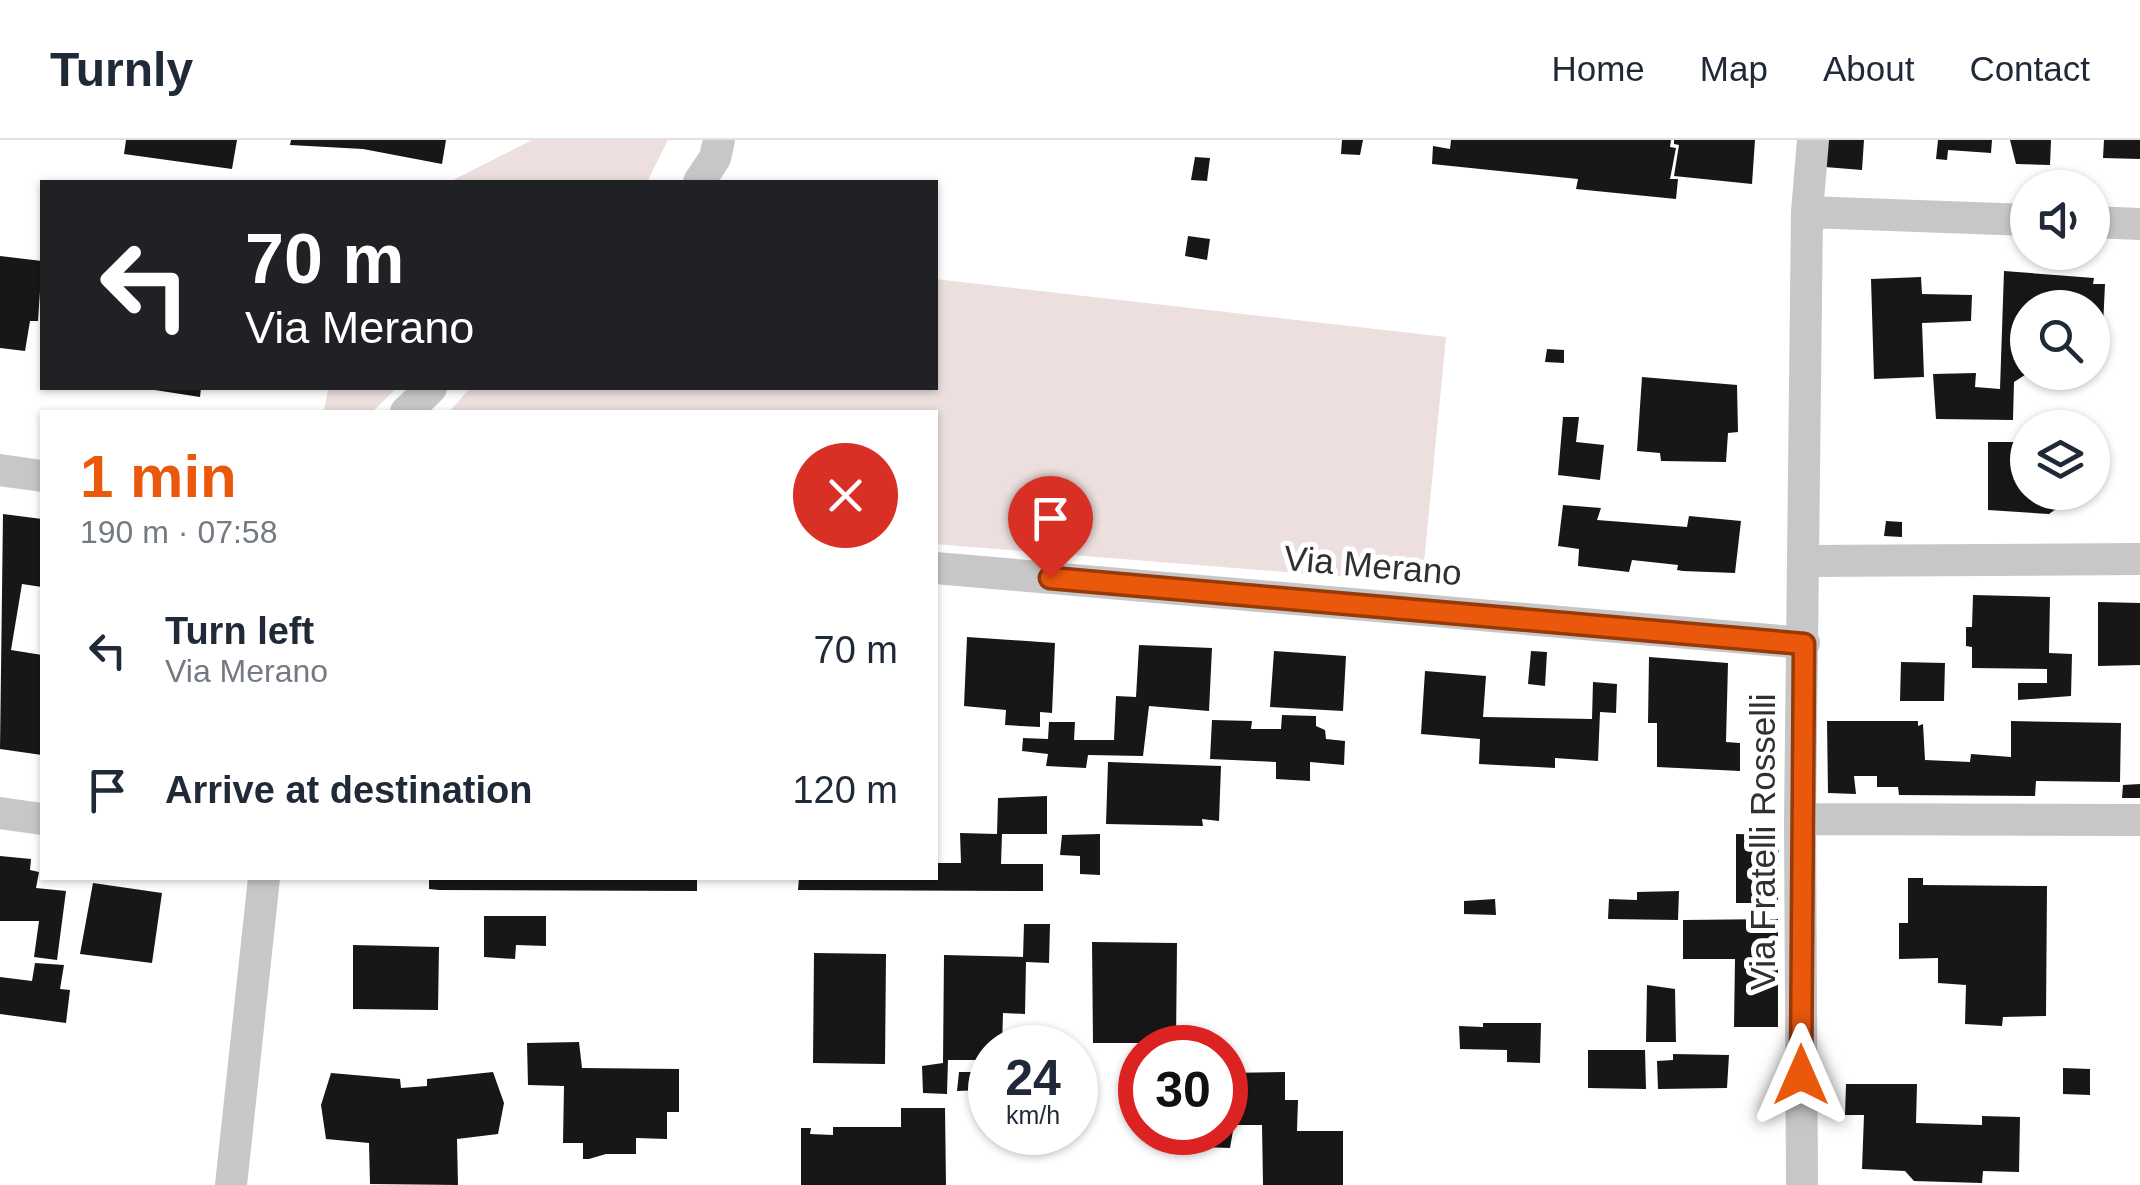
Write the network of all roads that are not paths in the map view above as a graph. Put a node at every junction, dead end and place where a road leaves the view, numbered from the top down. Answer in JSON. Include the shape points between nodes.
{"nodes":[{"id":1,"x":719,"y":140,"type":"edge"},
{"id":2,"x":1813,"y":140,"type":"edge"},
{"id":3,"x":700,"y":180,"type":"edge"},
{"id":4,"x":1807,"y":212,"type":"junction"},
{"id":5,"x":2010,"y":219,"type":"edge"},
{"id":6,"x":2110,"y":223,"type":"edge"},
{"id":7,"x":2140,"y":224,"type":"edge"},
{"id":8,"x":428,"y":390,"type":"edge"},
{"id":9,"x":408,"y":410,"type":"edge"},
{"id":10,"x":0,"y":470,"type":"edge"},
{"id":11,"x":40,"y":476,"type":"edge"},
{"id":12,"x":2140,"y":559,"type":"edge"},
{"id":13,"x":1804,"y":561,"type":"junction"},
{"id":14,"x":938,"y":568,"type":"edge"},
{"id":15,"x":1804,"y":644,"type":"junction"},
{"id":16,"x":0,"y":813,"type":"edge"},
{"id":17,"x":40,"y":819,"type":"edge"},
{"id":18,"x":1800,"y":819,"type":"junction"},
{"id":19,"x":2140,"y":820,"type":"edge"},
{"id":20,"x":264,"y":880,"type":"edge"},
{"id":21,"x":231,"y":1185,"type":"edge"},
{"id":22,"x":1802,"y":1185,"type":"edge"}],
"edges":[{"from":1,"to":3,"type":"street"},
{"from":2,"to":4,"type":"street","name":"Via Fratelli Rosselli"},
{"from":4,"to":5,"type":"street"},
{"from":4,"to":13,"type":"street","name":"Via Fratelli Rosselli"},
{"from":6,"to":7,"type":"street"},
{"from":8,"to":9,"type":"street"},
{"from":10,"to":11,"type":"street"},
{"from":12,"to":13,"type":"street"},
{"from":13,"to":15,"type":"street","name":"Via Fratelli Rosselli"},
{"from":14,"to":15,"type":"street","name":"Via Merano"},
{"from":15,"to":18,"type":"street","name":"Via Fratelli Rosselli"},
{"from":16,"to":17,"type":"street"},
{"from":18,"to":19,"type":"street"},
{"from":18,"to":22,"type":"street","name":"Via Fratelli Rosselli"},
{"from":20,"to":21,"type":"street"}]}
